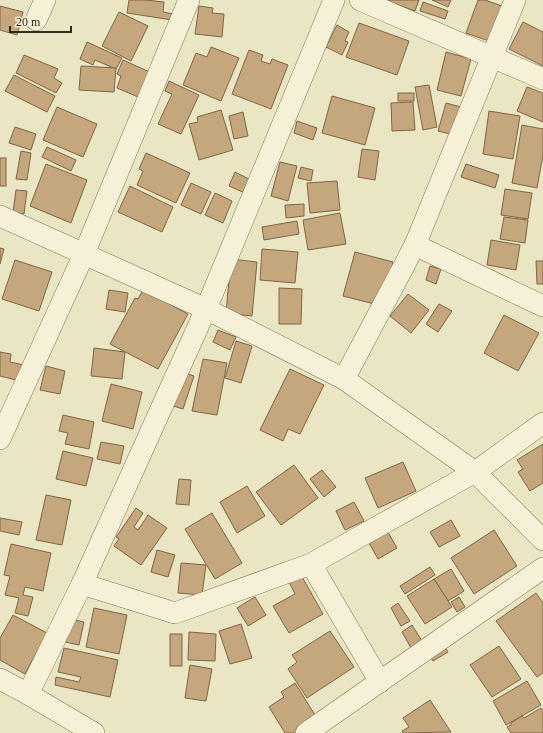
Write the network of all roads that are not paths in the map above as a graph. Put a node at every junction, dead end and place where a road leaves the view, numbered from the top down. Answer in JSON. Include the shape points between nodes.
{"nodes":[{"id":1,"x":45,"y":0,"type":"edge"},
{"id":2,"x":189,"y":0,"type":"edge"},
{"id":3,"x":334,"y":0,"type":"edge"},
{"id":4,"x":360,"y":0,"type":"edge"},
{"id":5,"x":515,"y":0,"type":"edge"},
{"id":6,"x":36,"y":20,"type":"dead end"},
{"id":7,"x":492,"y":57,"type":"junction"},
{"id":8,"x":543,"y":79,"type":"edge"},
{"id":9,"x":0,"y":216,"type":"edge"},
{"id":10,"x":415,"y":245,"type":"junction"},
{"id":11,"x":84,"y":254,"type":"junction"},
{"id":12,"x":543,"y":306,"type":"edge"},
{"id":13,"x":206,"y":309,"type":"junction"},
{"id":14,"x":344,"y":379,"type":"junction"},
{"id":15,"x":543,"y":422,"type":"edge"},
{"id":16,"x":0,"y":439,"type":"edge"},
{"id":17,"x":475,"y":472,"type":"junction"},
{"id":18,"x":543,"y":540,"type":"edge"},
{"id":19,"x":311,"y":564,"type":"junction"},
{"id":20,"x":543,"y":568,"type":"edge"},
{"id":21,"x":82,"y":584,"type":"junction"},
{"id":22,"x":0,"y":679,"type":"edge"},
{"id":23,"x":380,"y":682,"type":"junction"},
{"id":24,"x":28,"y":694,"type":"junction"},
{"id":25,"x":94,"y":733,"type":"edge"},
{"id":26,"x":306,"y":733,"type":"edge"}],
"edges":[{"from":1,"to":6,"type":"street"},
{"from":2,"to":11,"type":"street"},
{"from":3,"to":13,"type":"street"},
{"from":4,"to":7,"type":"street"},
{"from":5,"to":7,"type":"street"},
{"from":7,"to":8,"type":"street"},
{"from":7,"to":10,"type":"street"},
{"from":9,"to":11,"type":"street"},
{"from":10,"to":12,"type":"street"},
{"from":10,"to":14,"type":"street"},
{"from":11,"to":13,"type":"street"},
{"from":11,"to":16,"type":"street"},
{"from":13,"to":14,"type":"street"},
{"from":13,"to":21,"type":"street"},
{"from":14,"to":17,"type":"street"},
{"from":15,"to":17,"type":"street"},
{"from":17,"to":18,"type":"street"},
{"from":17,"to":19,"type":"street"},
{"from":19,"to":21,"type":"street","via":[[175,614]]},
{"from":19,"to":23,"type":"street"},
{"from":20,"to":23,"type":"street"},
{"from":21,"to":24,"type":"street"},
{"from":22,"to":24,"type":"street"},
{"from":23,"to":26,"type":"street"},
{"from":24,"to":25,"type":"street"}]}
